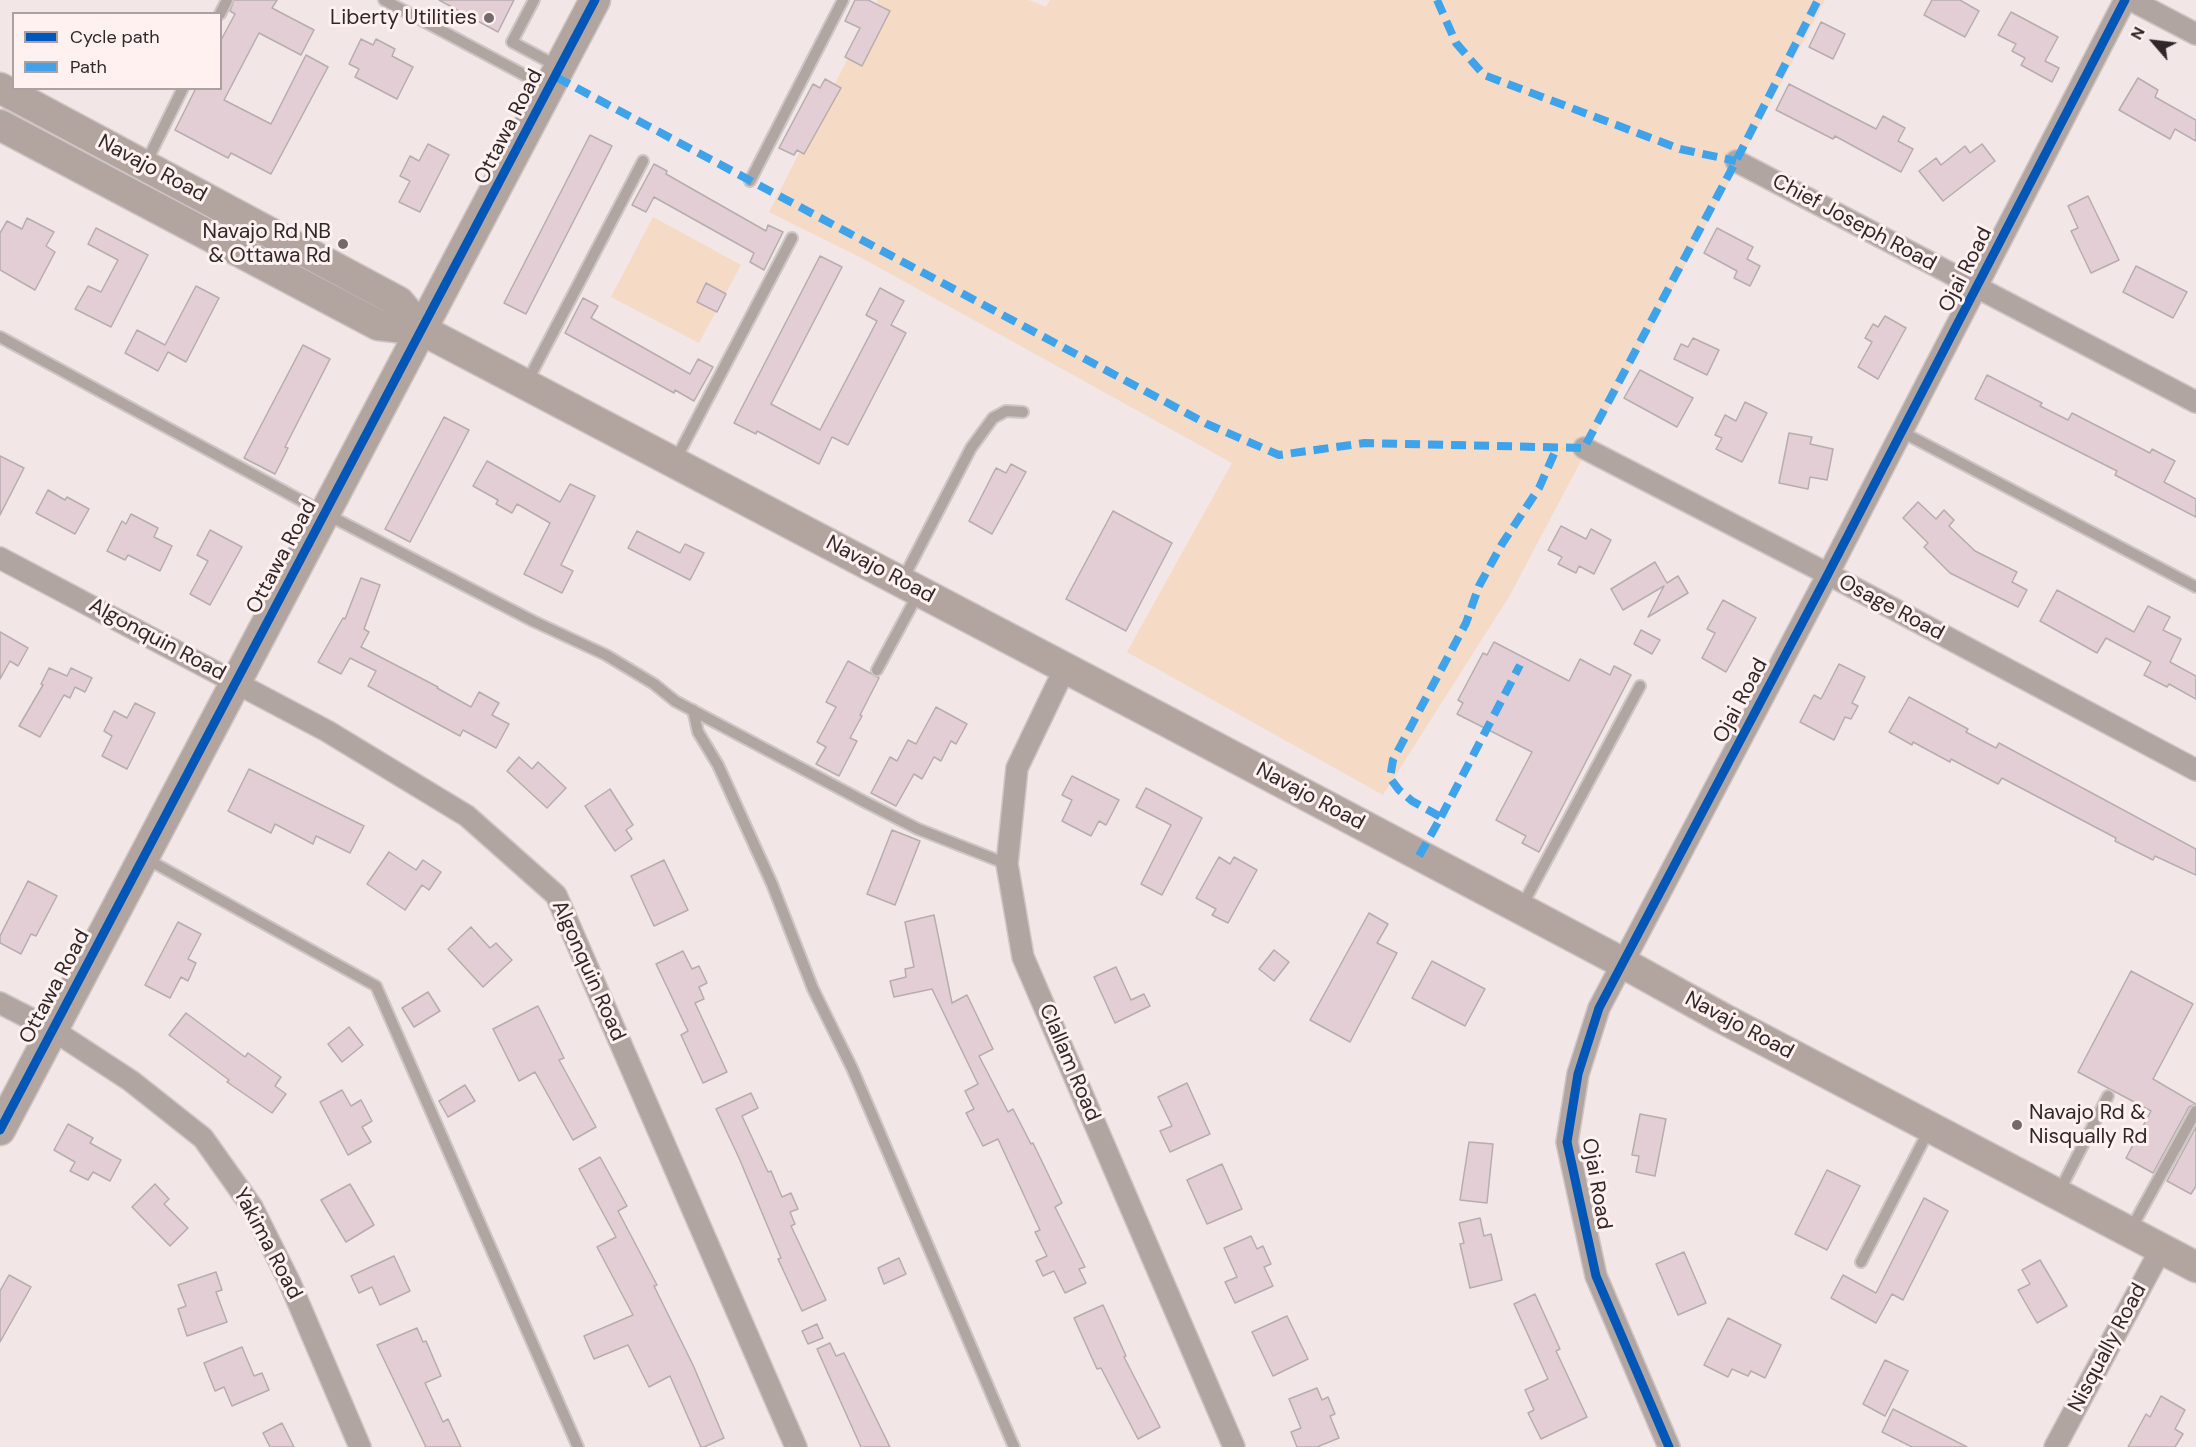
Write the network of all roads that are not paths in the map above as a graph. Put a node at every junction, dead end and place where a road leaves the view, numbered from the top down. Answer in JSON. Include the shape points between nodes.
{"nodes":[{"id":1,"x":384,"y":0,"type":"edge"},
{"id":2,"x":534,"y":0,"type":"edge"},
{"id":3,"x":595,"y":0,"type":"edge"},
{"id":4,"x":843,"y":0,"type":"edge"},
{"id":5,"x":2125,"y":0,"type":"edge"},
{"id":6,"x":2131,"y":0,"type":"edge"},
{"id":7,"x":2196,"y":34,"type":"edge"},
{"id":8,"x":555,"y":78,"type":"junction"},
{"id":9,"x":0,"y":88,"type":"edge"},
{"id":10,"x":182,"y":90,"type":"edge"},
{"id":11,"x":0,"y":125,"type":"edge"},
{"id":12,"x":643,"y":161,"type":"dead end"},
{"id":13,"x":1736,"y":161,"type":"dead end"},
{"id":14,"x":145,"y":165,"type":"junction"},
{"id":15,"x":750,"y":181,"type":"dead end"},
{"id":16,"x":792,"y":238,"type":"dead end"},
{"id":17,"x":1977,"y":287,"type":"junction"},
{"id":18,"x":422,"y":330,"type":"junction"},
{"id":19,"x":0,"y":337,"type":"edge"},
{"id":20,"x":526,"y":384,"type":"junction"},
{"id":21,"x":2196,"y":402,"type":"edge"},
{"id":22,"x":1023,"y":412,"type":"dead end"},
{"id":23,"x":1902,"y":432,"type":"junction"},
{"id":24,"x":1584,"y":448,"type":"dead end"},
{"id":25,"x":674,"y":462,"type":"junction"},
{"id":26,"x":326,"y":514,"type":"junction"},
{"id":27,"x":0,"y":558,"type":"edge"},
{"id":28,"x":1828,"y":574,"type":"junction"},
{"id":29,"x":910,"y":586,"type":"junction"},
{"id":30,"x":2196,"y":586,"type":"edge"},
{"id":31,"x":1065,"y":668,"type":"junction"},
{"id":32,"x":877,"y":670,"type":"dead end"},
{"id":33,"x":236,"y":682,"type":"junction"},
{"id":34,"x":1640,"y":686,"type":"dead end"},
{"id":35,"x":693,"y":710,"type":"junction"},
{"id":36,"x":2196,"y":770,"type":"edge"},
{"id":37,"x":144,"y":858,"type":"junction"},
{"id":38,"x":1007,"y":864,"type":"junction"},
{"id":39,"x":1520,"y":909,"type":"junction"},
{"id":40,"x":1623,"y":963,"type":"junction"},
{"id":41,"x":0,"y":1003,"type":"edge"},
{"id":42,"x":52,"y":1030,"type":"junction"},
{"id":43,"x":2108,"y":1096,"type":"dead end"},
{"id":44,"x":2196,"y":1111,"type":"edge"},
{"id":45,"x":1930,"y":1127,"type":"junction"},
{"id":46,"x":0,"y":1130,"type":"edge"},
{"id":47,"x":2057,"y":1194,"type":"junction"},
{"id":48,"x":2130,"y":1232,"type":"junction"},
{"id":49,"x":2162,"y":1249,"type":"junction"},
{"id":50,"x":1861,"y":1262,"type":"dead end"},
{"id":51,"x":2196,"y":1267,"type":"edge"},
{"id":52,"x":360,"y":1447,"type":"edge"},
{"id":53,"x":578,"y":1447,"type":"edge"},
{"id":54,"x":796,"y":1447,"type":"edge"},
{"id":55,"x":1014,"y":1447,"type":"edge"},
{"id":56,"x":1234,"y":1447,"type":"edge"},
{"id":57,"x":1669,"y":1447,"type":"edge"},
{"id":58,"x":2055,"y":1447,"type":"edge"}],
"edges":[{"from":1,"to":8,"type":"lane"},
{"from":2,"to":8,"type":"lane","via":[[512,42]]},
{"from":3,"to":8,"type":"main road","name":"Ottawa Road"},
{"from":4,"to":15,"type":"lane"},
{"from":5,"to":17,"type":"street","name":"Ojai Road"},
{"from":6,"to":7,"type":"street"},
{"from":8,"to":18,"type":"main road","name":"Ottawa Road"},
{"from":9,"to":14,"type":"main road","name":"Navajo Road"},
{"from":10,"to":14,"type":"lane"},
{"from":11,"to":18,"type":"main road","name":"Navajo Road","via":[[378,325]]},
{"from":12,"to":20,"type":"lane"},
{"from":13,"to":17,"type":"street","name":"Chief Joseph Road"},
{"from":14,"to":18,"type":"main road","name":"Navajo Road","via":[[399,302]]},
{"from":16,"to":25,"type":"lane"},
{"from":17,"to":21,"type":"street","name":"Chief Joseph Road"},
{"from":17,"to":23,"type":"street","name":"Ojai Road"},
{"from":18,"to":20,"type":"main road","name":"Navajo Road"},
{"from":18,"to":26,"type":"main road","name":"Ottawa Road"},
{"from":19,"to":26,"type":"lane"},
{"from":20,"to":25,"type":"main road","name":"Navajo Road"},
{"from":22,"to":29,"type":"lane","via":[[1006,411],[993,418],[971,448]]},
{"from":23,"to":28,"type":"street","name":"Ojai Road"},
{"from":23,"to":30,"type":"lane"},
{"from":24,"to":28,"type":"street","name":"Osage Road"},
{"from":25,"to":29,"type":"main road","name":"Navajo Road"},
{"from":26,"to":33,"type":"main road","name":"Ottawa Road"},
{"from":26,"to":35,"type":"lane","via":[[606,655]]},
{"from":27,"to":33,"type":"street","name":"Algonquin Road"},
{"from":28,"to":36,"type":"street","name":"Osage Road"},
{"from":28,"to":40,"type":"street","name":"Ojai Road"},
{"from":29,"to":31,"type":"main road","name":"Navajo Road"},
{"from":29,"to":32,"type":"lane"},
{"from":31,"to":38,"type":"street","name":"Clallam Road","via":[[1017,768]]},
{"from":31,"to":39,"type":"main road","name":"Navajo Road"},
{"from":33,"to":37,"type":"main road","name":"Ottawa Road"},
{"from":33,"to":54,"type":"street","name":"Algonquin Road","via":[[327,731],[467,816],[556,895]]},
{"from":34,"to":39,"type":"lane"},
{"from":35,"to":38,"type":"lane","via":[[918,830]]},
{"from":35,"to":55,"type":"lane","via":[[698,732],[718,765],[772,884],[813,989],[852,1068]]},
{"from":37,"to":42,"type":"main road","name":"Ottawa Road"},
{"from":37,"to":53,"type":"lane","via":[[376,986]]},
{"from":38,"to":56,"type":"street","name":"Clallam Road","via":[[1023,957]]},
{"from":39,"to":40,"type":"main road","name":"Navajo Road"},
{"from":40,"to":45,"type":"main road","name":"Navajo Road"},
{"from":40,"to":57,"type":"street","name":"Ojai Road","via":[[1599,1008],[1578,1074],[1567,1142],[1596,1276]]},
{"from":41,"to":42,"type":"street","name":"Yakima Road"},
{"from":42,"to":46,"type":"main road","name":"Ottawa Road"},
{"from":42,"to":52,"type":"street","name":"Yakima Road","via":[[131,1082],[203,1138],[252,1207],[289,1281]]},
{"from":43,"to":47,"type":"lane"},
{"from":44,"to":48,"type":"lane"},
{"from":45,"to":47,"type":"main road","name":"Navajo Road"},
{"from":45,"to":50,"type":"lane"},
{"from":47,"to":48,"type":"main road","name":"Navajo Road"},
{"from":48,"to":49,"type":"main road","name":"Navajo Road"},
{"from":49,"to":51,"type":"main road","name":"Navajo Road"},
{"from":49,"to":58,"type":"street","name":"Nisqually Road"}]}
